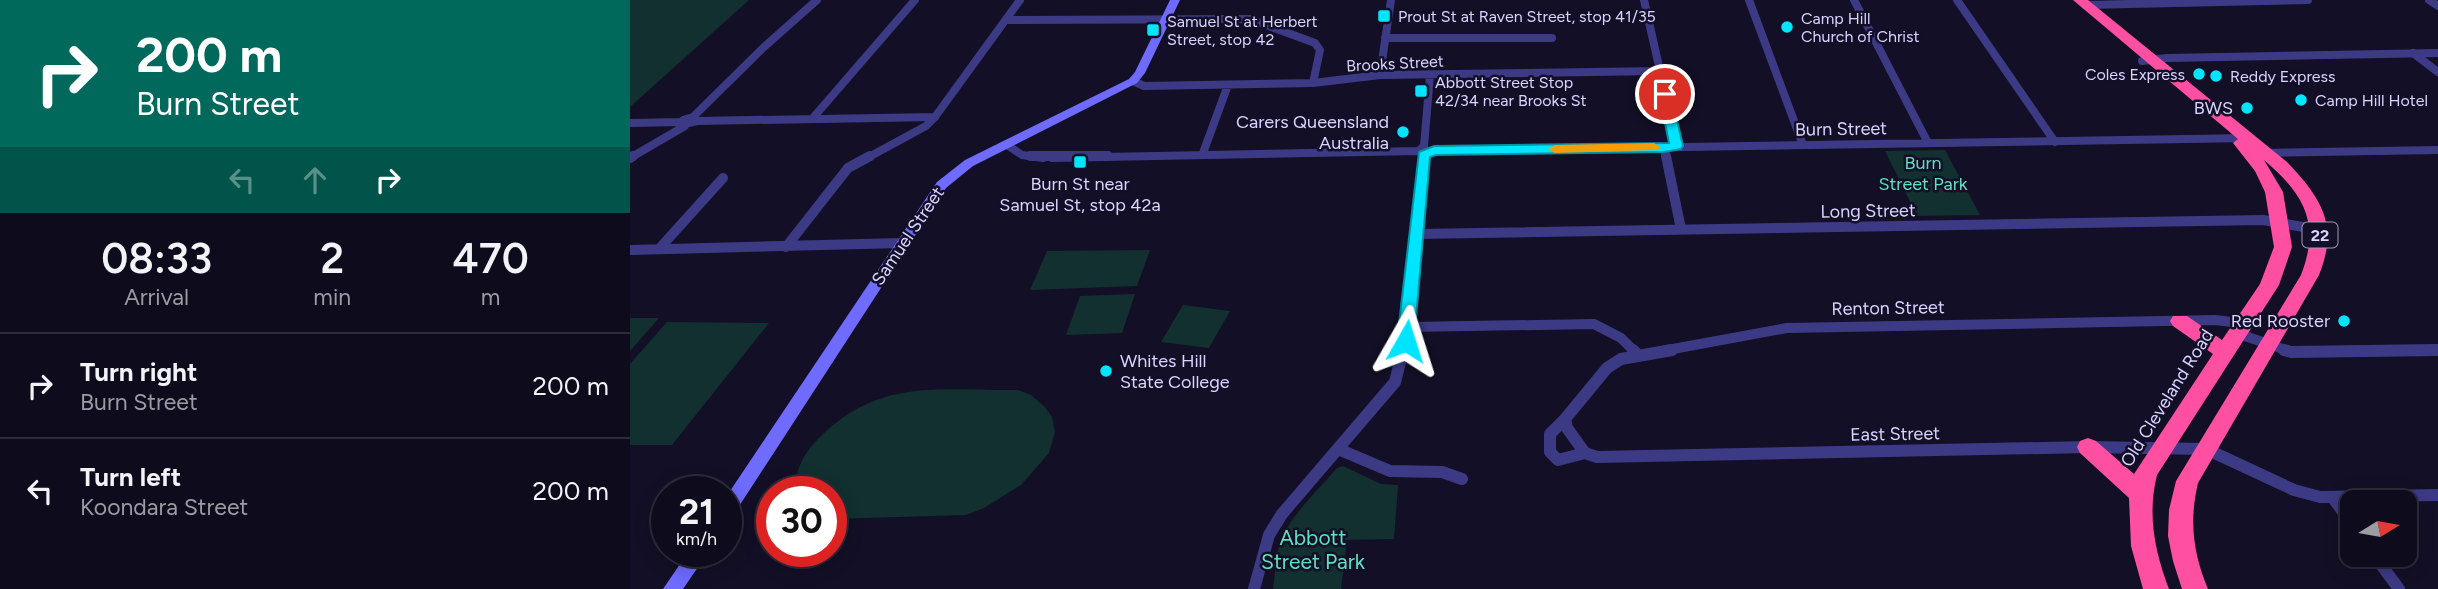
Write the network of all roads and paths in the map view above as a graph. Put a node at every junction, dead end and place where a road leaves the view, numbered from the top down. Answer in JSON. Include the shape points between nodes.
{"nodes":[{"id":1,"x":817,"y":0,"type":"edge"},
{"id":2,"x":915,"y":0,"type":"edge"},
{"id":3,"x":1020,"y":0,"type":"edge"},
{"id":4,"x":1175,"y":0,"type":"edge"},
{"id":5,"x":1391,"y":0,"type":"edge"},
{"id":6,"x":1644,"y":0,"type":"edge"},
{"id":7,"x":1749,"y":0,"type":"edge"},
{"id":8,"x":1854,"y":0,"type":"edge"},
{"id":9,"x":1957,"y":0,"type":"edge"},
{"id":10,"x":2069,"y":0,"type":"edge"},
{"id":11,"x":2308,"y":0,"type":"edge"},
{"id":12,"x":2430,"y":0,"type":"edge"},
{"id":13,"x":2082,"y":2,"type":"edge"},
{"id":14,"x":2438,"y":6,"type":"edge"},
{"id":15,"x":1166,"y":19,"type":"junction"},
{"id":16,"x":1006,"y":20,"type":"junction"},
{"id":17,"x":1385,"y":38,"type":"junction"},
{"id":18,"x":1552,"y":38,"type":"dead end"},
{"id":19,"x":2413,"y":53,"type":"junction"},
{"id":20,"x":2438,"y":53,"type":"edge"},
{"id":21,"x":2147,"y":60,"type":"junction"},
{"id":22,"x":1660,"y":71,"type":"junction"},
{"id":23,"x":2438,"y":72,"type":"edge"},
{"id":24,"x":1380,"y":75,"type":"junction"},
{"id":25,"x":1430,"y":75,"type":"junction"},
{"id":26,"x":1133,"y":81,"type":"junction"},
{"id":27,"x":1312,"y":83,"type":"junction"},
{"id":28,"x":1228,"y":85,"type":"junction"},
{"id":29,"x":935,"y":117,"type":"junction"},
{"id":30,"x":695,"y":119,"type":"junction"},
{"id":31,"x":812,"y":119,"type":"junction"},
{"id":32,"x":630,"y":123,"type":"edge"},
{"id":33,"x":683,"y":124,"type":"junction"},
{"id":34,"x":1927,"y":141,"type":"junction"},
{"id":35,"x":2054,"y":142,"type":"junction"},
{"id":36,"x":1007,"y":145,"type":"junction"},
{"id":37,"x":1803,"y":145,"type":"junction"},
{"id":38,"x":1676,"y":146,"type":"junction"},
{"id":39,"x":2251,"y":146,"type":"junction"},
{"id":40,"x":1664,"y":148,"type":"junction"},
{"id":41,"x":2438,"y":150,"type":"edge"},
{"id":42,"x":1425,"y":151,"type":"junction"},
{"id":43,"x":1203,"y":153,"type":"junction"},
{"id":44,"x":630,"y":158,"type":"edge"},
{"id":45,"x":723,"y":178,"type":"dead end"},
{"id":46,"x":2280,"y":221,"type":"junction"},
{"id":47,"x":1681,"y":229,"type":"junction"},
{"id":48,"x":2320,"y":230,"type":"junction"},
{"id":49,"x":1415,"y":234,"type":"junction"},
{"id":50,"x":902,"y":243,"type":"junction"},
{"id":51,"x":786,"y":247,"type":"junction"},
{"id":52,"x":659,"y":249,"type":"junction"},
{"id":53,"x":630,"y":250,"type":"edge"},
{"id":54,"x":2180,"y":321,"type":"junction"},
{"id":55,"x":1408,"y":327,"type":"junction"},
{"id":56,"x":2239,"y":329,"type":"junction"},
{"id":57,"x":2268,"y":345,"type":"junction"},
{"id":58,"x":2438,"y":350,"type":"edge"},
{"id":59,"x":2224,"y":352,"type":"junction"},
{"id":60,"x":1639,"y":356,"type":"junction"},
{"id":61,"x":1565,"y":419,"type":"junction"},
{"id":62,"x":2088,"y":447,"type":"junction"},
{"id":63,"x":2162,"y":447,"type":"junction"},
{"id":64,"x":1338,"y":449,"type":"junction"},
{"id":65,"x":2206,"y":449,"type":"junction"},
{"id":66,"x":1585,"y":453,"type":"junction"},
{"id":67,"x":1462,"y":479,"type":"dead end"},
{"id":68,"x":742,"y":488,"type":"edge"},
{"id":69,"x":2140,"y":493,"type":"junction"},
{"id":70,"x":2438,"y":495,"type":"edge"},
{"id":71,"x":2333,"y":498,"type":"junction"},
{"id":72,"x":2340,"y":508,"type":"edge"},
{"id":73,"x":2383,"y":567,"type":"edge"},
{"id":74,"x":682,"y":581,"type":"edge"},
{"id":75,"x":672,"y":589,"type":"edge"},
{"id":76,"x":1254,"y":589,"type":"edge"},
{"id":77,"x":2156,"y":589,"type":"edge"},
{"id":78,"x":2195,"y":589,"type":"edge"},
{"id":79,"x":2399,"y":589,"type":"edge"}],
"edges":[{"from":1,"to":30,"type":"street"},
{"from":2,"to":31,"type":"street"},
{"from":3,"to":16,"type":"street"},
{"from":4,"to":15,"type":"street"},
{"from":5,"to":17,"type":"street"},
{"from":6,"to":22,"type":"street"},
{"from":7,"to":37,"type":"street"},
{"from":8,"to":34,"type":"street"},
{"from":9,"to":35,"type":"street"},
{"from":10,"to":21,"type":"highway","name":"Old Cleveland Road","number":"22"},
{"from":11,"to":13,"type":"street"},
{"from":12,"to":14,"type":"street"},
{"from":13,"to":21,"type":"highway","name":"Old Cleveland Road","number":"22"},
{"from":15,"to":16,"type":"street"},
{"from":15,"to":26,"type":"street"},
{"from":15,"to":27,"type":"street","via":[[1250,19],[1315,43],[1320,50]]},
{"from":16,"to":29,"type":"street"},
{"from":17,"to":18,"type":"street"},
{"from":17,"to":24,"type":"street"},
{"from":19,"to":20,"type":"street"},
{"from":19,"to":21,"type":"street"},
{"from":19,"to":23,"type":"street"},
{"from":21,"to":39,"type":"highway","name":"Old Cleveland Road","number":"22"},
{"from":22,"to":25,"type":"street","name":"Brooks Street"},
{"from":22,"to":38,"type":"street"},
{"from":24,"to":25,"type":"street","name":"Brooks Street"},
{"from":24,"to":27,"type":"street","name":"Brooks Street"},
{"from":25,"to":42,"type":"street"},
{"from":26,"to":28,"type":"street","name":"Brooks Street","via":[[1144,86]]},
{"from":26,"to":36,"type":"street","name":"Samuel Street"},
{"from":27,"to":28,"type":"street","name":"Brooks Street"},
{"from":28,"to":43,"type":"street"},
{"from":29,"to":31,"type":"street"},
{"from":29,"to":51,"type":"street","via":[[848,168]]},
{"from":30,"to":31,"type":"street"},
{"from":30,"to":33,"type":"street"},
{"from":32,"to":33,"type":"street"},
{"from":33,"to":44,"type":"street"},
{"from":34,"to":35,"type":"street","name":"Burn Street"},
{"from":34,"to":37,"type":"street","name":"Burn Street"},
{"from":35,"to":39,"type":"street","name":"Burn Street"},
{"from":36,"to":43,"type":"street","name":"Burn Street","via":[[1022,155],[1045,158]]},
{"from":36,"to":50,"type":"street","name":"Samuel Street","via":[[946,179]]},
{"from":37,"to":38,"type":"street","name":"Burn Street"},
{"from":38,"to":40,"type":"street","name":"Burn Street"},
{"from":39,"to":41,"type":"street","name":"Burn Street"},
{"from":39,"to":46,"type":"highway","name":"Old Cleveland Road","number":"22","via":[[2273,192]]},
{"from":39,"to":48,"type":"highway","name":"Old Cleveland Road","number":"22","via":[[2304,191]]},
{"from":40,"to":42,"type":"street","name":"Burn Street"},
{"from":40,"to":47,"type":"street"},
{"from":42,"to":43,"type":"street","name":"Burn Street"},
{"from":42,"to":49,"type":"street"},
{"from":45,"to":52,"type":"street"},
{"from":46,"to":47,"type":"street","name":"Long Street"},
{"from":46,"to":48,"type":"street","name":"Long Street"},
{"from":46,"to":56,"type":"highway","name":"Old Cleveland Road","number":"22","via":[[2283,247],[2278,263]]},
{"from":47,"to":49,"type":"street","name":"Long Street"},
{"from":48,"to":57,"type":"highway","name":"Old Cleveland Road","number":"22","via":[[2320,253]]},
{"from":49,"to":55,"type":"street"},
{"from":50,"to":51,"type":"street"},
{"from":50,"to":68,"type":"street","name":"Samuel Street"},
{"from":51,"to":52,"type":"street"},
{"from":52,"to":53,"type":"street"},
{"from":54,"to":56,"type":"street","name":"Renton Street","via":[[2220,320]]},
{"from":54,"to":59,"type":"highway"},
{"from":54,"to":60,"type":"street","name":"Renton Street","via":[[1804,327]]},
{"from":55,"to":60,"type":"street","via":[[1594,324],[1621,338]]},
{"from":55,"to":64,"type":"street","via":[[1395,382]]},
{"from":56,"to":57,"type":"street","name":"Renton Street"},
{"from":56,"to":59,"type":"highway","name":"Old Cleveland Road","number":"22"},
{"from":57,"to":58,"type":"street","name":"Renton Street","via":[[2302,353]]},
{"from":57,"to":65,"type":"highway","name":"Old Cleveland Road","number":"22"},
{"from":59,"to":63,"type":"highway","name":"Old Cleveland Road","number":"22"},
{"from":60,"to":61,"type":"street","name":"Renton Street","via":[[1621,359],[1607,368]]},
{"from":61,"to":66,"type":"street"},
{"from":61,"to":66,"type":"street","name":"Renton Street","via":[[1550,434],[1550,452],[1558,460]]},
{"from":62,"to":63,"type":"street","name":"East Street"},
{"from":62,"to":66,"type":"street","name":"East Street","via":[[1597,457]]},
{"from":62,"to":69,"type":"highway"},
{"from":63,"to":65,"type":"street","name":"East Street"},
{"from":63,"to":69,"type":"highway","name":"Old Cleveland Road","number":"22"},
{"from":64,"to":67,"type":"street","via":[[1390,471],[1442,472]]},
{"from":64,"to":76,"type":"street","via":[[1269,535]]},
{"from":65,"to":71,"type":"street","via":[[2294,490]]},
{"from":65,"to":78,"type":"highway","name":"Old Cleveland Road","number":"22","via":[[2187,481],[2179,507],[2181,548]]},
{"from":69,"to":77,"type":"highway","name":"Old Cleveland Road","number":"22","via":[[2142,534]]},
{"from":70,"to":71,"type":"street"},
{"from":71,"to":72,"type":"street"},
{"from":73,"to":79,"type":"street"},
{"from":74,"to":75,"type":"street"}]}
